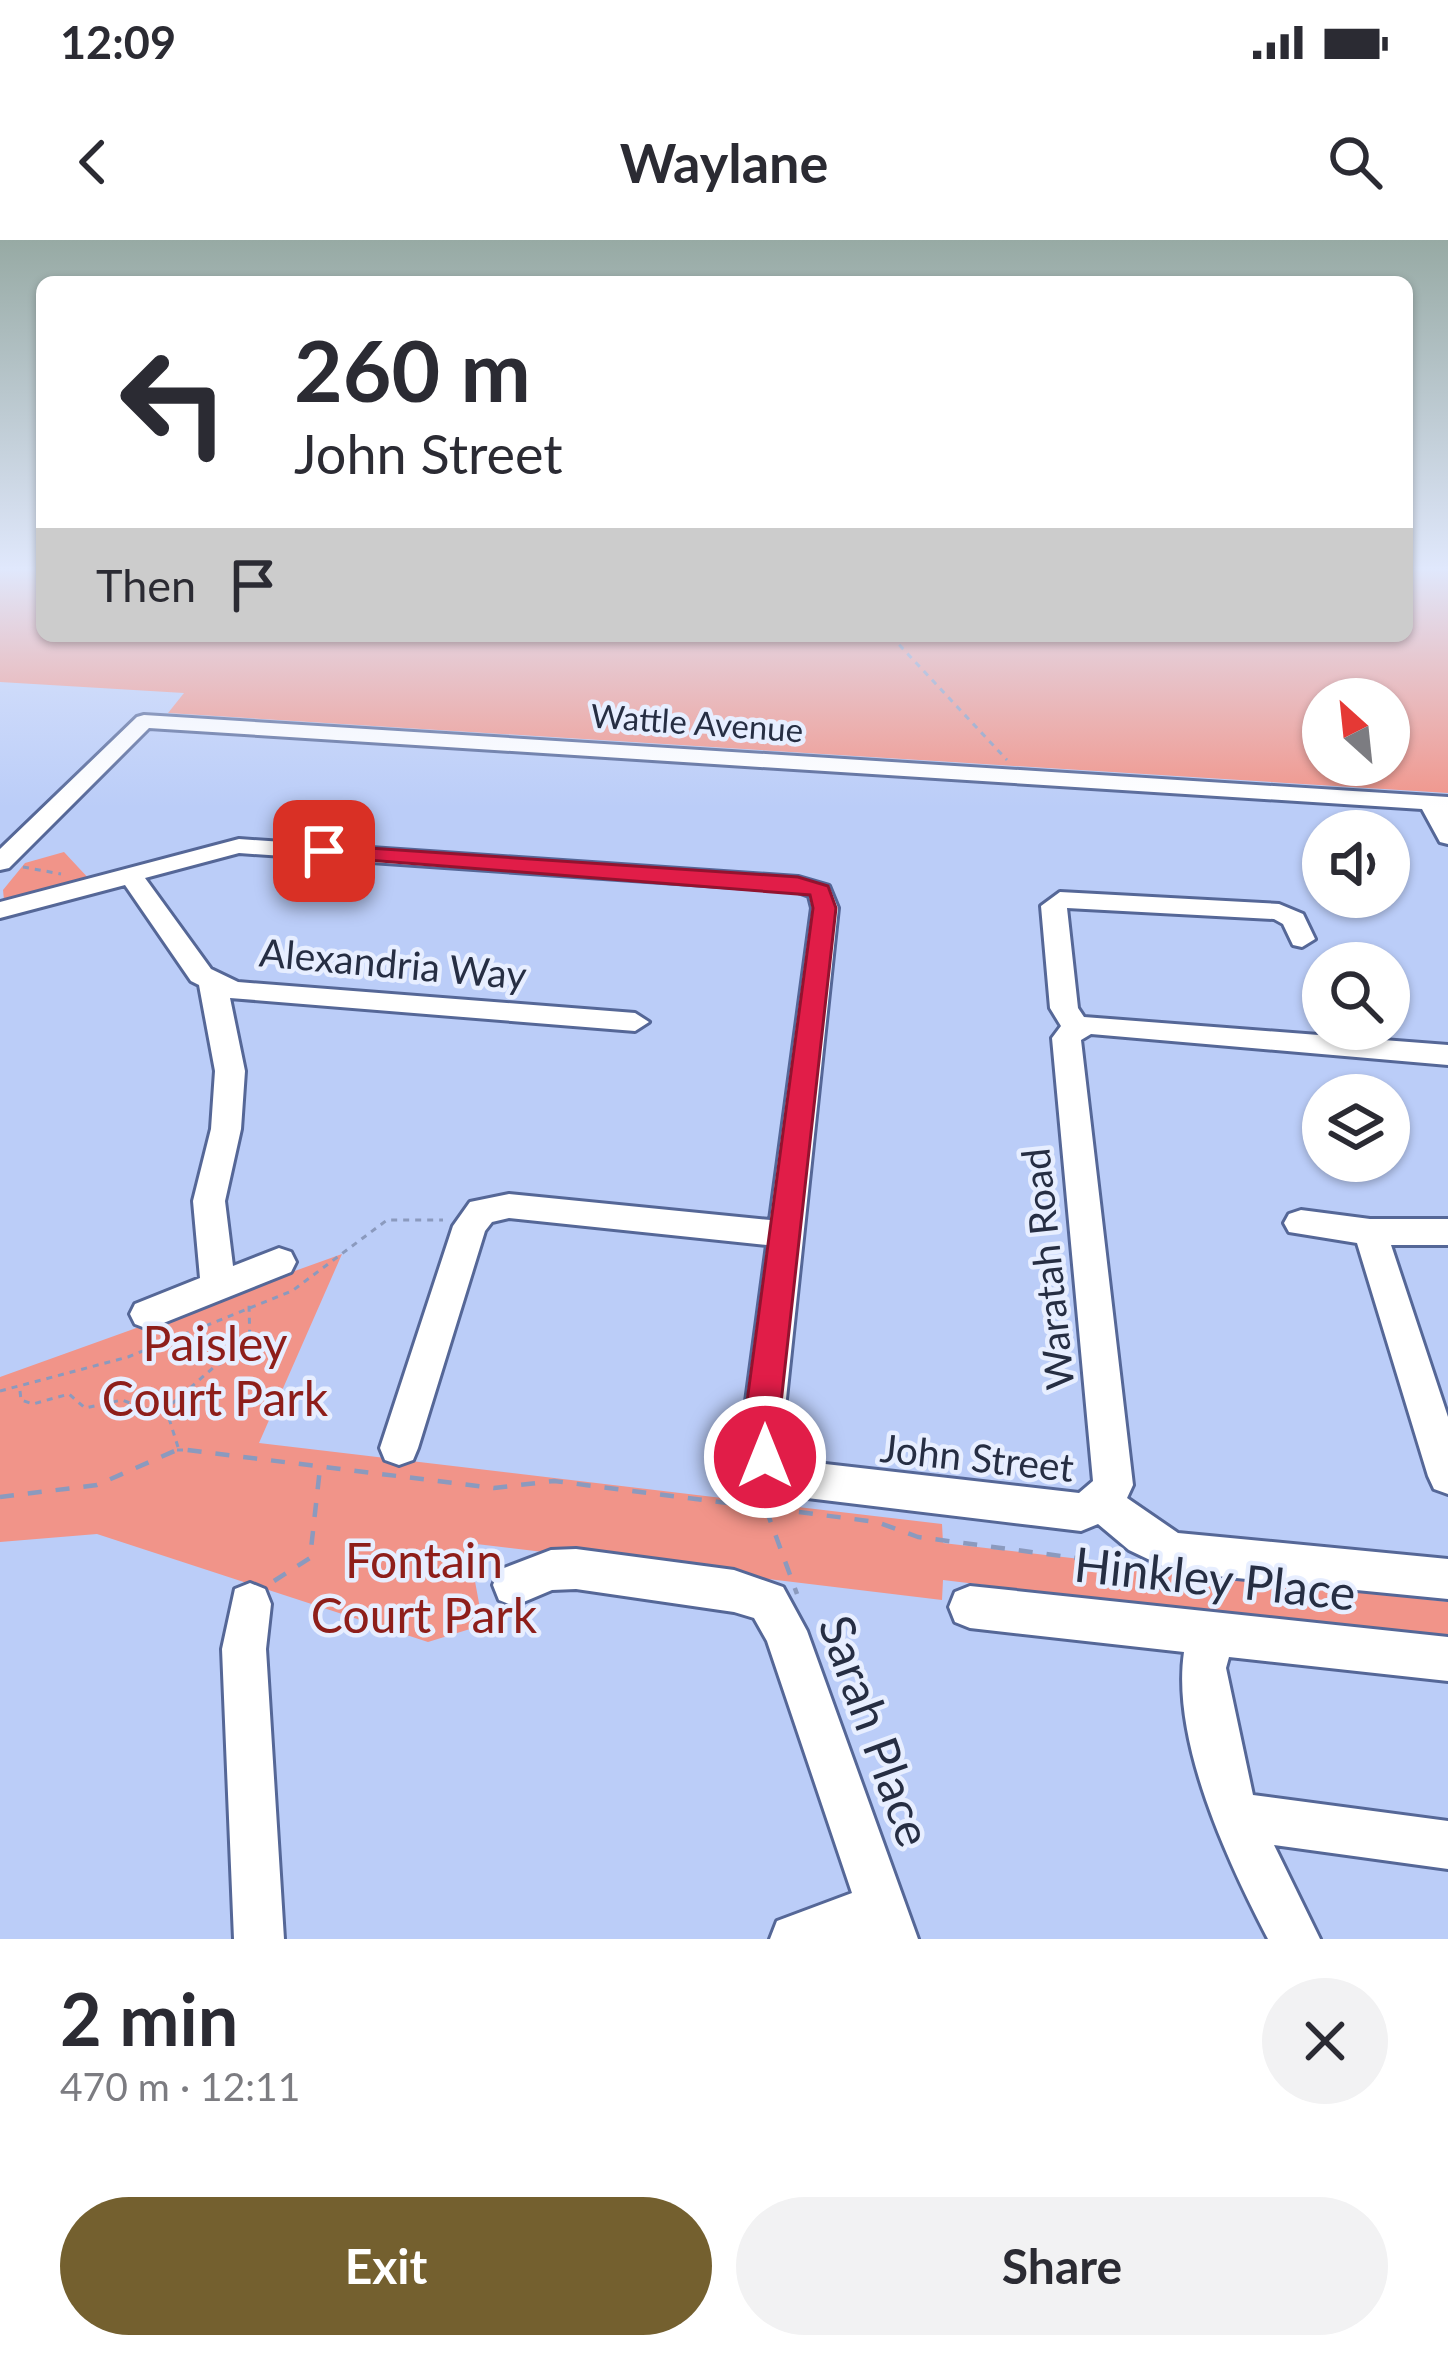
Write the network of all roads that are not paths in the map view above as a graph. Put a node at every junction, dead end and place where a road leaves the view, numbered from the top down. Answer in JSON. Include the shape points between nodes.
{"nodes":[{"id":1,"x":1439,"y":804,"type":"edge"},
{"id":2,"x":1448,"y":837,"type":"edge"},
{"id":3,"x":0,"y":863,"type":"edge"},
{"id":4,"x":129,"y":873,"type":"junction"},
{"id":5,"x":50,"y":900,"type":"junction"},
{"id":6,"x":0,"y":910,"type":"edge"},
{"id":7,"x":0,"y":923,"type":"edge"},
{"id":8,"x":1302,"y":939,"type":"dead end"},
{"id":9,"x":213,"y":984,"type":"junction"},
{"id":10,"x":635,"y":1022,"type":"dead end"},
{"id":11,"x":1076,"y":1028,"type":"junction"},
{"id":12,"x":1448,"y":1054,"type":"edge"},
{"id":13,"x":1300,"y":1223,"type":"dead end"},
{"id":14,"x":1370,"y":1232,"type":"junction"},
{"id":15,"x":1448,"y":1232,"type":"edge"},
{"id":16,"x":785,"y":1234,"type":"junction"},
{"id":17,"x":279,"y":1262,"type":"dead end"},
{"id":18,"x":218,"y":1283,"type":"junction"},
{"id":19,"x":148,"y":1315,"type":"dead end"},
{"id":20,"x":400,"y":1448,"type":"dead end"},
{"id":21,"x":1448,"y":1476,"type":"edge"},
{"id":22,"x":1101,"y":1502,"type":"junction"},
{"id":23,"x":1448,"y":1579,"type":"edge"},
{"id":24,"x":514,"y":1585,"type":"dead end"},
{"id":25,"x":250,"y":1604,"type":"road end"},
{"id":26,"x":970,"y":1607,"type":"dead end"},
{"id":27,"x":1220,"y":1634,"type":"junction"},
{"id":28,"x":1448,"y":1659,"type":"edge"},
{"id":29,"x":1233,"y":1816,"type":"junction"},
{"id":30,"x":1448,"y":1845,"type":"edge"},
{"id":31,"x":887,"y":1923,"type":"edge"},
{"id":32,"x":260,"y":1939,"type":"edge"},
{"id":33,"x":795,"y":1939,"type":"edge"},
{"id":34,"x":1295,"y":1939,"type":"edge"}],
"edges":[{"from":1,"to":2,"type":"street"},
{"from":1,"to":3,"type":"street","name":"Wattle Avenue","via":[[144,722]]},
{"from":4,"to":5,"type":"street","name":"John Street"},
{"from":4,"to":9,"type":"street","name":"Alexandria Way"},
{"from":4,"to":16,"type":"street","name":"John Street","via":[[239,846],[820,891],[825,908]]},
{"from":5,"to":6,"type":"street","name":"John Street"},
{"from":5,"to":7,"type":"street","name":"John Street"},
{"from":8,"to":11,"type":"street","via":[[1294,919],[1280,912],[1060,900],[1054,906],[1064,1008]]},
{"from":9,"to":10,"type":"street","name":"Alexandria Way"},
{"from":9,"to":18,"type":"street","via":[[230,1071],[209,1201]]},
{"from":11,"to":12,"type":"street"},
{"from":11,"to":22,"type":"street","name":"Waratah Road","via":[[1066,1038],[1113,1486]]},
{"from":13,"to":14,"type":"street"},
{"from":14,"to":15,"type":"street"},
{"from":14,"to":21,"type":"street"},
{"from":16,"to":20,"type":"street","via":[[509,1206],[482,1211],[472,1221]]},
{"from":16,"to":22,"type":"street","name":"John Street","via":[[760,1439],[777,1472],[1081,1512]]},
{"from":17,"to":18,"type":"street"},
{"from":18,"to":19,"type":"street"},
{"from":22,"to":23,"type":"street","via":[[1175,1552]]},
{"from":24,"to":31,"type":"street","name":"Sarah Place","via":[[576,1569],[754,1595],[772,1609]]},
{"from":25,"to":32,"type":"street","via":[[244,1649]]},
{"from":26,"to":27,"type":"street","name":"Hinkley Place"},
{"from":27,"to":28,"type":"street","name":"Hinkley Place"},
{"from":27,"to":29,"type":"street","via":[[1204,1668]]},
{"from":29,"to":30,"type":"street"},
{"from":29,"to":34,"type":"street"},
{"from":31,"to":33,"type":"street"}]}
